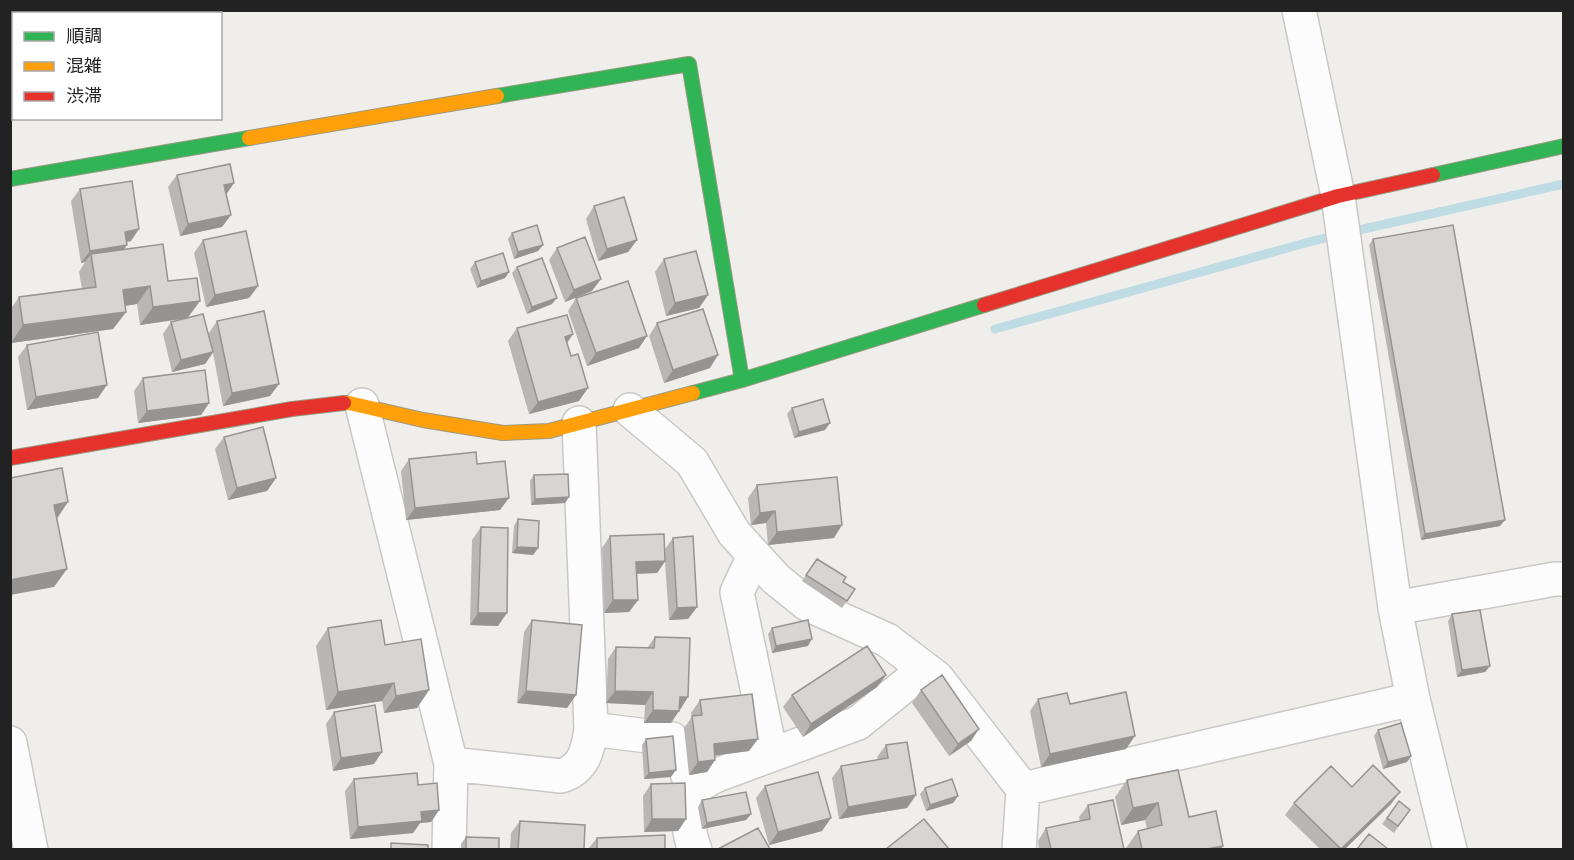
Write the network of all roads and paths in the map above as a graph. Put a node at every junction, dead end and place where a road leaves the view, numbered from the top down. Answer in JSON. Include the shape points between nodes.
{"nodes":[{"id":1,"x":1299,"y":10,"type":"edge"},
{"id":2,"x":1563,"y":146,"type":"edge"},
{"id":3,"x":10,"y":179,"type":"edge"},
{"id":4,"x":1338,"y":196,"type":"junction"},
{"id":5,"x":742,"y":380,"type":"junction"},
{"id":6,"x":362,"y":405,"type":"junction"},
{"id":7,"x":630,"y":410,"type":"junction"},
{"id":8,"x":579,"y":423,"type":"junction"},
{"id":9,"x":10,"y":458,"type":"edge"},
{"id":10,"x":754,"y":556,"type":"junction"},
{"id":11,"x":1563,"y":579,"type":"edge"},
{"id":12,"x":1395,"y":608,"type":"junction"},
{"id":13,"x":925,"y":669,"type":"junction"},
{"id":14,"x":1413,"y":699,"type":"junction"},
{"id":15,"x":591,"y":729,"type":"junction"},
{"id":16,"x":10,"y":743,"type":"edge"},
{"id":17,"x":771,"y":755,"type":"junction"},
{"id":18,"x":451,"y":764,"type":"junction"},
{"id":19,"x":1023,"y":789,"type":"junction"},
{"id":20,"x":693,"y":791,"type":"junction"},
{"id":21,"x":31,"y":849,"type":"edge"},
{"id":22,"x":449,"y":849,"type":"edge"},
{"id":23,"x":695,"y":849,"type":"edge"},
{"id":24,"x":1019,"y":849,"type":"edge"},
{"id":25,"x":1450,"y":849,"type":"edge"}],
"edges":[{"from":1,"to":4,"type":"street"},
{"from":2,"to":4,"type":"street"},
{"from":3,"to":5,"type":"street","via":[[689,64]]},
{"from":4,"to":5,"type":"street"},
{"from":4,"to":12,"type":"street"},
{"from":5,"to":7,"type":"street"},
{"from":6,"to":8,"type":"street","via":[[503,433],[549,431]]},
{"from":6,"to":9,"type":"street","via":[[292,409]]},
{"from":6,"to":18,"type":"street"},
{"from":7,"to":8,"type":"street"},
{"from":7,"to":10,"type":"street","via":[[692,462],[734,533]]},
{"from":8,"to":15,"type":"street"},
{"from":10,"to":13,"type":"street","via":[[807,604],[887,640]]},
{"from":10,"to":17,"type":"street","via":[[737,592]]},
{"from":11,"to":12,"type":"street"},
{"from":12,"to":14,"type":"street"},
{"from":13,"to":17,"type":"street","via":[[858,723]]},
{"from":13,"to":19,"type":"street","via":[[937,678]]},
{"from":14,"to":19,"type":"street"},
{"from":14,"to":25,"type":"street"},
{"from":15,"to":18,"type":"street","via":[[583,760],[572,772],[561,776]]},
{"from":15,"to":20,"type":"street","via":[[672,739]]},
{"from":16,"to":21,"type":"street"},
{"from":17,"to":20,"type":"street","via":[[717,775]]},
{"from":18,"to":22,"type":"street"},
{"from":19,"to":24,"type":"street"},
{"from":20,"to":23,"type":"street","via":[[688,803],[690,839]]}]}
